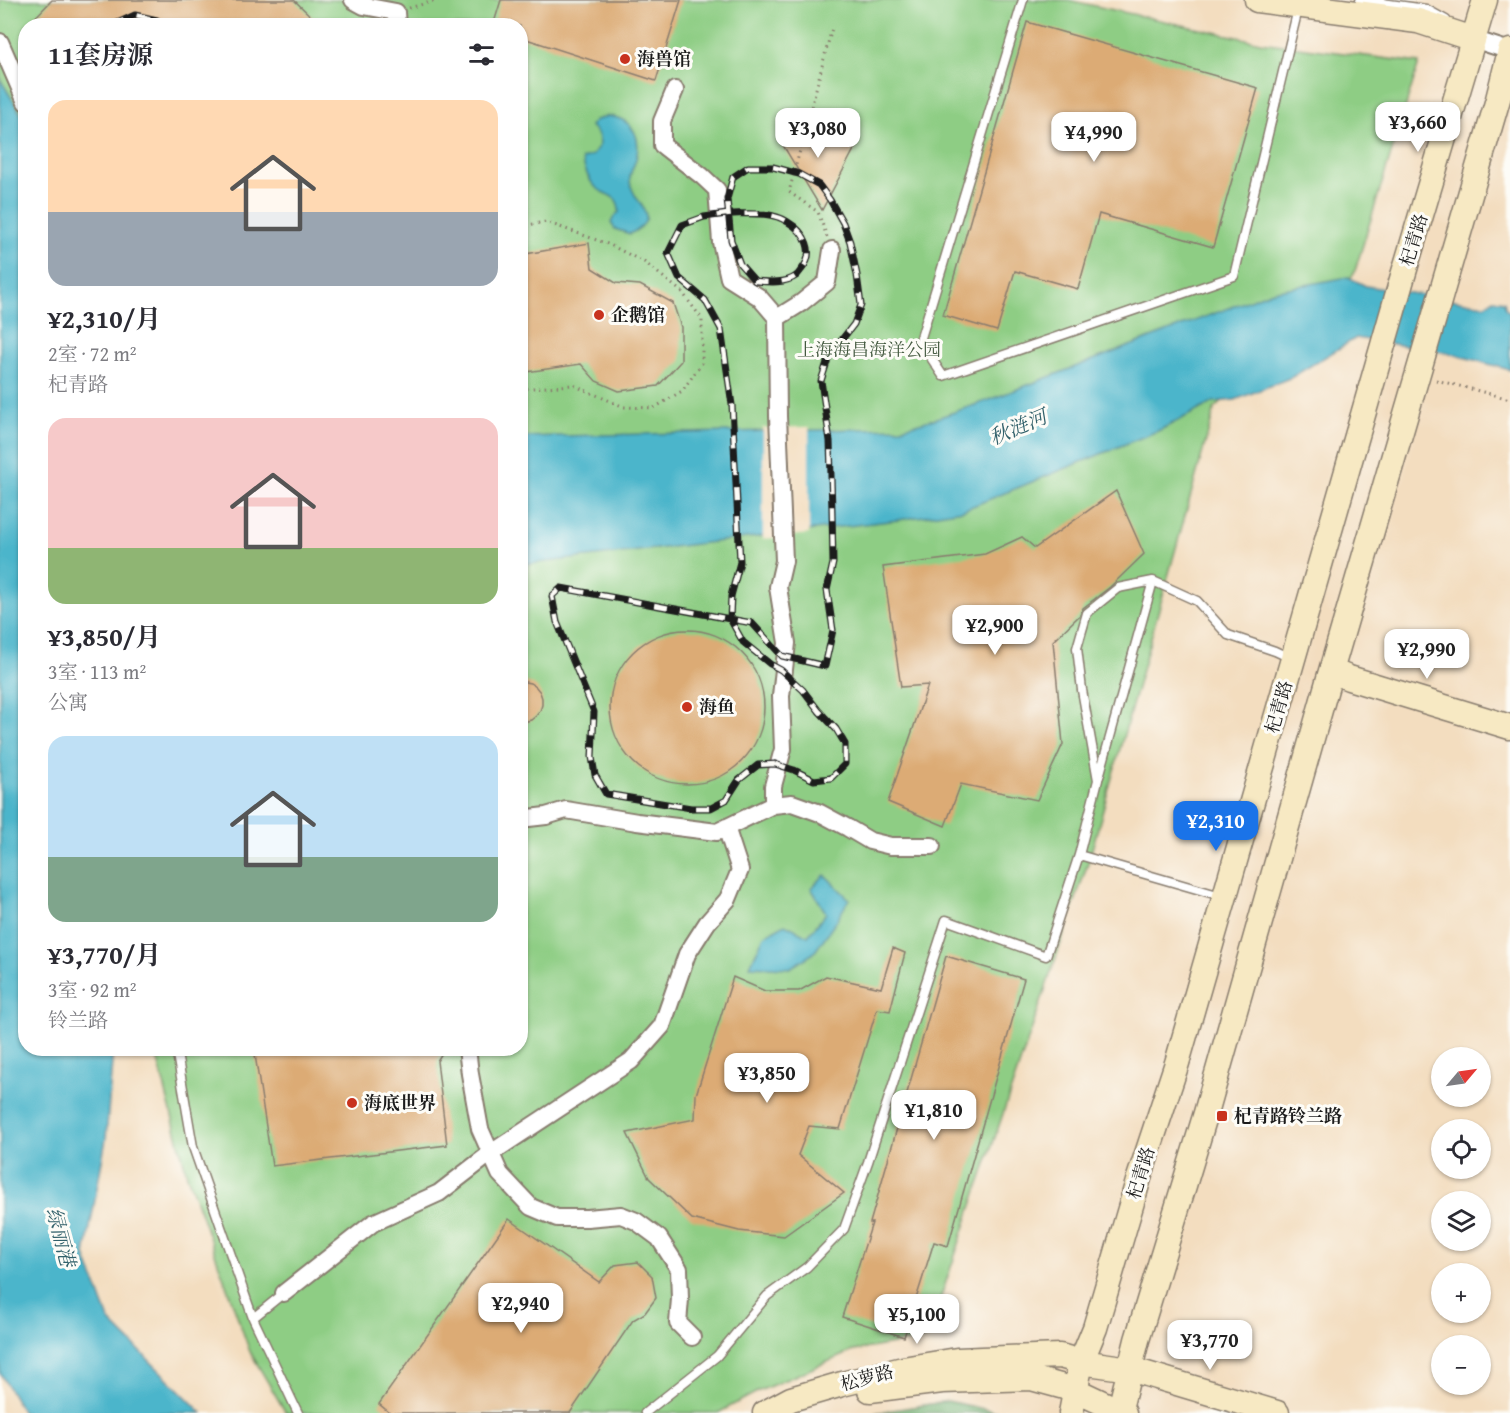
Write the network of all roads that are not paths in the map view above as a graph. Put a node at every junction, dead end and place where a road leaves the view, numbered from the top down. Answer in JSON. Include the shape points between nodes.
{"nodes":[{"id":1,"x":353,"y":0,"type":"edge"},
{"id":2,"x":1023,"y":0,"type":"edge"},
{"id":3,"x":1257,"y":0,"type":"edge"},
{"id":4,"x":1359,"y":0,"type":"edge"},
{"id":5,"x":1485,"y":0,"type":"edge"},
{"id":6,"x":1298,"y":6,"type":"junction"},
{"id":7,"x":394,"y":18,"type":"edge"},
{"id":8,"x":1473,"y":39,"type":"junction"},
{"id":9,"x":0,"y":42,"type":"edge"},
{"id":10,"x":1510,"y":51,"type":"edge"},
{"id":11,"x":18,"y":84,"type":"edge"},
{"id":12,"x":675,"y":90,"type":"dead end"},
{"id":13,"x":832,"y":250,"type":"road end"},
{"id":14,"x":777,"y":318,"type":"junction"},
{"id":15,"x":1153,"y":581,"type":"junction"},
{"id":16,"x":1293,"y":660,"type":"junction"},
{"id":17,"x":1331,"y":671,"type":"junction"},
{"id":18,"x":1510,"y":728,"type":"edge"},
{"id":19,"x":1098,"y":780,"type":"junction"},
{"id":20,"x":773,"y":805,"type":"junction"},
{"id":21,"x":528,"y":818,"type":"edge"},
{"id":22,"x":726,"y":827,"type":"junction"},
{"id":23,"x":932,"y":846,"type":"dead end"},
{"id":24,"x":1079,"y":855,"type":"junction"},
{"id":25,"x":1225,"y":897,"type":"junction"},
{"id":26,"x":177,"y":1056,"type":"edge"},
{"id":27,"x":468,"y":1056,"type":"edge"},
{"id":28,"x":491,"y":1153,"type":"junction"},
{"id":29,"x":284,"y":1293,"type":"joint"},
{"id":30,"x":253,"y":1318,"type":"junction"},
{"id":31,"x":692,"y":1336,"type":"dead end"},
{"id":32,"x":1081,"y":1362,"type":"junction"},
{"id":33,"x":1130,"y":1369,"type":"junction"},
{"id":34,"x":1073,"y":1401,"type":"edge"},
{"id":35,"x":298,"y":1413,"type":"edge"},
{"id":36,"x":645,"y":1413,"type":"edge"},
{"id":37,"x":765,"y":1413,"type":"edge"},
{"id":38,"x":794,"y":1413,"type":"edge"},
{"id":39,"x":1121,"y":1413,"type":"edge"},
{"id":40,"x":1277,"y":1413,"type":"edge"}],
"edges":[{"from":1,"to":7,"type":"street"},
{"from":2,"to":6,"type":"lane","via":[[920,341],[943,376],[1234,276]]},
{"from":3,"to":6,"type":"main road"},
{"from":4,"to":8,"type":"lane","via":[[1426,9]]},
{"from":5,"to":8,"type":"main road","name":"杞青路"},
{"from":6,"to":8,"type":"main road","via":[[1418,21]]},
{"from":8,"to":10,"type":"street"},
{"from":8,"to":16,"type":"main road","name":"杞青路"},
{"from":9,"to":11,"type":"street"},
{"from":10,"to":17,"type":"main road","via":[[1443,287],[1428,370]]},
{"from":12,"to":14,"type":"street","via":[[662,121],[662,145],[717,190],[729,279],[759,297]]},
{"from":13,"to":14,"type":"street","via":[[827,282]]},
{"from":14,"to":20,"type":"street","via":[[784,561],[778,587],[787,643],[781,696],[783,749],[773,786]]},
{"from":15,"to":16,"type":"lane","via":[[1197,601],[1228,635]]},
{"from":15,"to":19,"type":"lane"},
{"from":15,"to":19,"type":"lane","via":[[1118,588],[1087,613],[1077,648]]},
{"from":16,"to":25,"type":"main road","name":"杞青路"},
{"from":17,"to":18,"type":"main road"},
{"from":17,"to":33,"type":"main road"},
{"from":19,"to":24,"type":"lane"},
{"from":20,"to":22,"type":"street"},
{"from":20,"to":23,"type":"street","via":[[792,803],[820,813],[870,842]]},
{"from":21,"to":22,"type":"street","via":[[566,810],[698,830],[717,832]]},
{"from":22,"to":28,"type":"street","via":[[740,870],[728,899],[687,954],[662,1026],[631,1061]]},
{"from":24,"to":25,"type":"lane"},
{"from":24,"to":36,"type":"lane","via":[[1046,956],[946,920],[844,1229],[807,1267],[767,1296],[717,1356]]},
{"from":25,"to":32,"type":"main road","name":"杞青路","via":[[1095,1328]]},
{"from":26,"to":30,"type":"lane","via":[[193,1147]]},
{"from":27,"to":28,"type":"street","via":[[480,1129]]},
{"from":28,"to":29,"type":"street","via":[[439,1193],[373,1223]]},
{"from":28,"to":31,"type":"street","via":[[500,1174],[531,1207],[557,1218],[621,1215],[659,1238],[679,1269],[678,1323]]},
{"from":29,"to":30,"type":"lane"},
{"from":30,"to":35,"type":"lane"},
{"from":32,"to":33,"type":"main road","name":"松萝路"},
{"from":32,"to":34,"type":"main road","name":"杞青路"},
{"from":32,"to":37,"type":"main road","name":"松萝路","via":[[1060,1356],[957,1360],[842,1384],[791,1399]]},
{"from":33,"to":39,"type":"main road"},
{"from":33,"to":40,"type":"main road","name":"松萝路"},
{"from":34,"to":38,"type":"main road","name":"松萝路","via":[[1031,1378],[942,1381],[868,1390]]},
{"from":34,"to":39,"type":"main road","name":"松萝路"}]}
